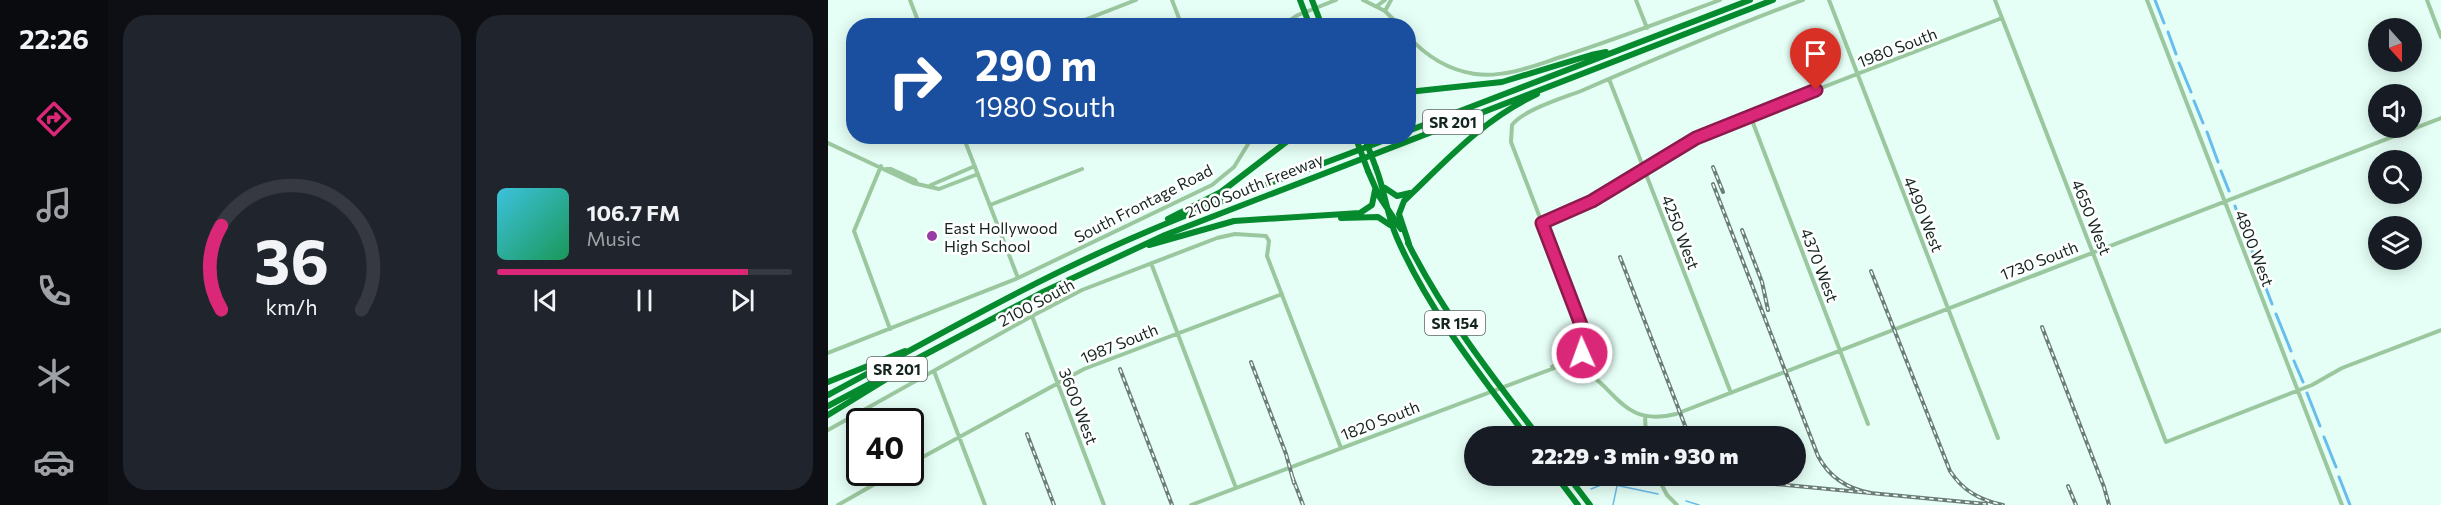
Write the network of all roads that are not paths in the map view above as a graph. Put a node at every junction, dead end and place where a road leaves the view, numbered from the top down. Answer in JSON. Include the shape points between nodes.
{"nodes":[{"id":1,"x":910,"y":0,"type":"edge"},
{"id":2,"x":1136,"y":0,"type":"edge"},
{"id":3,"x":1172,"y":0,"type":"edge"},
{"id":4,"x":1300,"y":0,"type":"edge"},
{"id":5,"x":1312,"y":0,"type":"edge"},
{"id":6,"x":1336,"y":0,"type":"edge"},
{"id":7,"x":1363,"y":0,"type":"edge"},
{"id":8,"x":1385,"y":0,"type":"edge"},
{"id":9,"x":1390,"y":0,"type":"edge"},
{"id":10,"x":1636,"y":0,"type":"edge"},
{"id":11,"x":1720,"y":0,"type":"edge"},
{"id":12,"x":1750,"y":0,"type":"edge"},
{"id":13,"x":1773,"y":0,"type":"edge"},
{"id":14,"x":1803,"y":0,"type":"edge"},
{"id":15,"x":1829,"y":0,"type":"edge"},
{"id":16,"x":1995,"y":0,"type":"edge"},
{"id":17,"x":2147,"y":0,"type":"edge"},
{"id":18,"x":2427,"y":0,"type":"edge"},
{"id":19,"x":1377,"y":6,"type":"junction"},
{"id":20,"x":1315,"y":8,"type":"junction"},
{"id":21,"x":1386,"y":11,"type":"junction"},
{"id":22,"x":1305,"y":12,"type":"junction"},
{"id":23,"x":917,"y":18,"type":"edge"},
{"id":24,"x":1090,"y":18,"type":"edge"},
{"id":25,"x":1179,"y":18,"type":"edge"},
{"id":26,"x":1295,"y":18,"type":"edge"},
{"id":27,"x":1307,"y":18,"type":"edge"},
{"id":28,"x":1319,"y":18,"type":"edge"},
{"id":29,"x":1393,"y":18,"type":"edge"},
{"id":30,"x":2002,"y":18,"type":"junction"},
{"id":31,"x":1647,"y":28,"type":"junction"},
{"id":32,"x":2441,"y":37,"type":"edge"},
{"id":33,"x":1416,"y":43,"type":"edge"},
{"id":34,"x":1619,"y":50,"type":"junction"},
{"id":35,"x":1635,"y":53,"type":"junction"},
{"id":36,"x":1858,"y":74,"type":"junction"},
{"id":37,"x":1609,"y":79,"type":"junction"},
{"id":38,"x":1416,"y":91,"type":"edge"},
{"id":39,"x":1750,"y":115,"type":"junction"},
{"id":40,"x":2441,"y":118,"type":"edge"},
{"id":41,"x":1416,"y":128,"type":"edge"},
{"id":42,"x":1416,"y":137,"type":"edge"},
{"id":43,"x":828,"y":143,"type":"edge"},
{"id":44,"x":966,"y":144,"type":"edge"},
{"id":45,"x":1249,"y":144,"type":"edge"},
{"id":46,"x":1285,"y":144,"type":"edge"},
{"id":47,"x":1357,"y":144,"type":"edge"},
{"id":48,"x":1367,"y":144,"type":"edge"},
{"id":49,"x":1374,"y":144,"type":"edge"},
{"id":50,"x":1398,"y":144,"type":"edge"},
{"id":51,"x":881,"y":166,"type":"junction"},
{"id":52,"x":975,"y":166,"type":"junction"},
{"id":53,"x":1082,"y":169,"type":"dead end"},
{"id":54,"x":1644,"y":169,"type":"junction"},
{"id":55,"x":978,"y":174,"type":"junction"},
{"id":56,"x":1430,"y":175,"type":"junction"},
{"id":57,"x":1382,"y":185,"type":"junction"},
{"id":58,"x":930,"y":186,"type":"junction"},
{"id":59,"x":1374,"y":188,"type":"junction"},
{"id":60,"x":2225,"y":202,"type":"junction"},
{"id":61,"x":990,"y":206,"type":"junction"},
{"id":62,"x":1388,"y":210,"type":"junction"},
{"id":63,"x":1313,"y":217,"type":"junction"},
{"id":64,"x":1542,"y":223,"type":"junction"},
{"id":65,"x":1393,"y":229,"type":"junction"},
{"id":66,"x":1144,"y":233,"type":"junction"},
{"id":67,"x":1409,"y":244,"type":"junction"},
{"id":68,"x":1134,"y":249,"type":"junction"},
{"id":69,"x":2093,"y":252,"type":"junction"},
{"id":70,"x":1151,"y":263,"type":"junction"},
{"id":71,"x":1018,"y":278,"type":"junction"},
{"id":72,"x":1282,"y":294,"type":"junction"},
{"id":73,"x":1949,"y":308,"type":"junction"},
{"id":74,"x":1032,"y":316,"type":"junction"},
{"id":75,"x":1579,"y":316,"type":"junction"},
{"id":76,"x":890,"y":329,"type":"junction"},
{"id":77,"x":2441,"y":330,"type":"edge"},
{"id":78,"x":966,"y":332,"type":"junction"},
{"id":79,"x":1177,"y":333,"type":"junction"},
{"id":80,"x":914,"y":349,"type":"junction"},
{"id":81,"x":1840,"y":351,"type":"junction"},
{"id":82,"x":828,"y":353,"type":"edge"},
{"id":83,"x":1550,"y":368,"type":"junction"},
{"id":84,"x":1579,"y":369,"type":"junction"},
{"id":85,"x":934,"y":371,"type":"junction"},
{"id":86,"x":828,"y":382,"type":"edge"},
{"id":87,"x":1057,"y":383,"type":"junction"},
{"id":88,"x":1501,"y":387,"type":"junction"},
{"id":89,"x":1492,"y":390,"type":"junction"},
{"id":90,"x":2297,"y":391,"type":"junction"},
{"id":91,"x":1731,"y":393,"type":"junction"},
{"id":92,"x":828,"y":395,"type":"edge"},
{"id":93,"x":828,"y":406,"type":"edge"},
{"id":94,"x":828,"y":415,"type":"edge"},
{"id":95,"x":1645,"y":416,"type":"junction"},
{"id":96,"x":1868,"y":424,"type":"dead end"},
{"id":97,"x":1519,"y":426,"type":"edge"},
{"id":98,"x":1530,"y":426,"type":"edge"},
{"id":99,"x":1646,"y":426,"type":"edge"},
{"id":100,"x":828,"y":430,"type":"edge"},
{"id":101,"x":959,"y":438,"type":"junction"},
{"id":102,"x":1998,"y":438,"type":"dead end"},
{"id":103,"x":1341,"y":448,"type":"junction"},
{"id":104,"x":924,"y":457,"type":"edge"},
{"id":105,"x":871,"y":486,"type":"edge"},
{"id":106,"x":1564,"y":486,"type":"edge"},
{"id":107,"x":1576,"y":486,"type":"edge"},
{"id":108,"x":1662,"y":486,"type":"edge"},
{"id":109,"x":1236,"y":488,"type":"junction"},
{"id":110,"x":838,"y":505,"type":"edge"},
{"id":111,"x":985,"y":505,"type":"edge"},
{"id":112,"x":1104,"y":505,"type":"edge"},
{"id":113,"x":1191,"y":505,"type":"edge"},
{"id":114,"x":1578,"y":505,"type":"edge"},
{"id":115,"x":1590,"y":505,"type":"edge"},
{"id":116,"x":1677,"y":505,"type":"edge"},
{"id":117,"x":2342,"y":505,"type":"edge"}],
"edges":[{"from":1,"to":23,"type":"street"},
{"from":2,"to":24,"type":"street"},
{"from":3,"to":25,"type":"street"},
{"from":4,"to":22,"type":"highway"},
{"from":5,"to":20,"type":"highway"},
{"from":6,"to":20,"type":"street"},
{"from":7,"to":19,"type":"street"},
{"from":8,"to":19,"type":"street"},
{"from":9,"to":21,"type":"street"},
{"from":10,"to":31,"type":"street"},
{"from":11,"to":31,"type":"street"},
{"from":12,"to":34,"type":"highway","number":"SR 201"},
{"from":13,"to":35,"type":"highway","name":"2100 South Freeway","number":"SR 201"},
{"from":14,"to":37,"type":"street"},
{"from":15,"to":36,"type":"street","name":"4490 West"},
{"from":16,"to":30,"type":"street","name":"4650 West"},
{"from":17,"to":60,"type":"street","name":"4800 West"},
{"from":18,"to":32,"type":"street"},
{"from":19,"to":21,"type":"street"},
{"from":20,"to":22,"type":"street"},
{"from":20,"to":28,"type":"highway"},
{"from":21,"to":29,"type":"street"},
{"from":22,"to":26,"type":"street"},
{"from":22,"to":27,"type":"highway"},
{"from":30,"to":36,"type":"street","name":"1980 South"},
{"from":30,"to":69,"type":"street","name":"4650 West"},
{"from":31,"to":33,"type":"street","via":[[1517,70],[1489,75],[1448,66]]},
{"from":34,"to":38,"type":"highway","via":[[1502,82]]},
{"from":34,"to":41,"type":"highway","number":"SR 201"},
{"from":35,"to":42,"type":"highway","name":"2100 South Freeway","number":"SR 201"},
{"from":35,"to":56,"type":"highway","via":[[1502,112]]},
{"from":36,"to":39,"type":"street","name":"1980 South"},
{"from":36,"to":73,"type":"street","name":"4490 West"},
{"from":37,"to":54,"type":"street","name":"4250 West"},
{"from":37,"to":64,"type":"street","via":[[1514,121],[1511,142]]},
{"from":39,"to":54,"type":"street","name":"1980 South","via":[[1696,138]]},
{"from":39,"to":81,"type":"street","name":"4370 West"},
{"from":40,"to":60,"type":"street","name":"1730 South"},
{"from":43,"to":51,"type":"street"},
{"from":44,"to":52,"type":"street"},
{"from":45,"to":71,"type":"street","name":"South Frontage Road","via":[[1234,167],[1212,185]]},
{"from":46,"to":66,"type":"highway","via":[[1221,192]]},
{"from":47,"to":59,"type":"highway","number":"SR 154","bridge":true},
{"from":48,"to":57,"type":"highway","number":"SR 154","bridge":true},
{"from":49,"to":66,"type":"highway","name":"2100 South Freeway","number":"SR 201"},
{"from":50,"to":68,"type":"highway","name":"2100 South Freeway","number":"SR 201"},
{"from":51,"to":58,"type":"street"},
{"from":51,"to":76,"type":"street","via":[[854,231]]},
{"from":52,"to":55,"type":"street"},
{"from":52,"to":58,"type":"street"},
{"from":53,"to":61,"type":"street"},
{"from":54,"to":64,"type":"street","name":"1980 South","via":[[1592,201]]},
{"from":54,"to":91,"type":"street","name":"4250 West"},
{"from":55,"to":58,"type":"street","via":[[939,189]]},
{"from":55,"to":61,"type":"street"},
{"from":56,"to":57,"type":"highway","via":[[1404,195],[1392,194]]},
{"from":56,"to":67,"type":"highway","via":[[1400,207],[1399,216]]},
{"from":57,"to":62,"type":"highway","number":"SR 154"},
{"from":59,"to":62,"type":"highway","number":"SR 154"},
{"from":59,"to":63,"type":"highway","via":[[1374,202],[1364,212]]},
{"from":60,"to":69,"type":"street","name":"1730 South"},
{"from":60,"to":90,"type":"street","name":"4800 West"},
{"from":61,"to":71,"type":"street"},
{"from":62,"to":65,"type":"highway","number":"SR 154"},
{"from":62,"to":67,"type":"highway","number":"SR 154"},
{"from":63,"to":65,"type":"highway","via":[[1378,217]]},
{"from":63,"to":68,"type":"highway","via":[[1234,221]]},
{"from":64,"to":75,"type":"street"},
{"from":65,"to":89,"type":"highway","number":"SR 154","via":[[1427,296]]},
{"from":66,"to":80,"type":"highway","name":"2100 South Freeway","number":"SR 201","via":[[1048,277]]},
{"from":67,"to":88,"type":"highway","number":"SR 154","via":[[1437,295]]},
{"from":68,"to":78,"type":"highway","name":"2100 South Freeway","number":"SR 201"},
{"from":69,"to":73,"type":"street","name":"1730 South"},
{"from":69,"to":90,"type":"street","name":"4650 West","via":[[2166,442]]},
{"from":70,"to":72,"type":"street","name":"2100 South","via":[[1225,236],[1263,235],[1268,238],[1267,256]]},
{"from":70,"to":74,"type":"street","name":"2100 South","via":[[1082,290]]},
{"from":70,"to":79,"type":"street"},
{"from":71,"to":76,"type":"street","name":"South Frontage Road"},
{"from":72,"to":79,"type":"street","name":"1987 South"},
{"from":72,"to":103,"type":"street"},
{"from":73,"to":81,"type":"street","name":"1730 South"},
{"from":73,"to":102,"type":"street","name":"4490 West"},
{"from":74,"to":85,"type":"street","name":"2100 South"},
{"from":74,"to":87,"type":"street","name":"3600 West"},
{"from":75,"to":83,"type":"street","via":[[1573,350]]},
{"from":75,"to":84,"type":"street","via":[[1584,339]]},
{"from":76,"to":82,"type":"street","name":"South Frontage Road"},
{"from":77,"to":90,"type":"street","via":[[2342,368]]},
{"from":78,"to":93,"type":"highway","name":"2100 South Freeway","number":"SR 201"},
{"from":78,"to":94,"type":"highway"},
{"from":79,"to":87,"type":"street","name":"1987 South"},
{"from":79,"to":109,"type":"street"},
{"from":80,"to":86,"type":"highway"},
{"from":80,"to":92,"type":"highway","name":"2100 South Freeway","number":"SR 201"},
{"from":81,"to":91,"type":"street","name":"1730 South"},
{"from":81,"to":96,"type":"street","name":"4370 West"},
{"from":83,"to":84,"type":"street","name":"1820 South"},
{"from":83,"to":88,"type":"street","name":"1820 South"},
{"from":84,"to":95,"type":"street","via":[[1596,377],[1622,405]]},
{"from":85,"to":100,"type":"street","name":"2100 South"},
{"from":85,"to":101,"type":"street"},
{"from":87,"to":101,"type":"street","name":"1987 South"},
{"from":87,"to":112,"type":"street","name":"3600 West"},
{"from":88,"to":89,"type":"street","name":"1820 South"},
{"from":88,"to":98,"type":"highway","number":"SR 154"},
{"from":89,"to":97,"type":"highway","number":"SR 154"},
{"from":89,"to":103,"type":"street","name":"1820 South"},
{"from":90,"to":117,"type":"street","name":"4800 West"},
{"from":91,"to":95,"type":"street","name":"1730 South","via":[[1676,414]]},
{"from":95,"to":99,"type":"street"},
{"from":101,"to":104,"type":"street","name":"1987 South"},
{"from":101,"to":111,"type":"street"},
{"from":103,"to":109,"type":"street","name":"1820 South"},
{"from":105,"to":110,"type":"street"},
{"from":106,"to":114,"type":"highway"},
{"from":107,"to":115,"type":"highway"},
{"from":108,"to":116,"type":"street"},
{"from":109,"to":113,"type":"street","name":"1820 South"}]}
